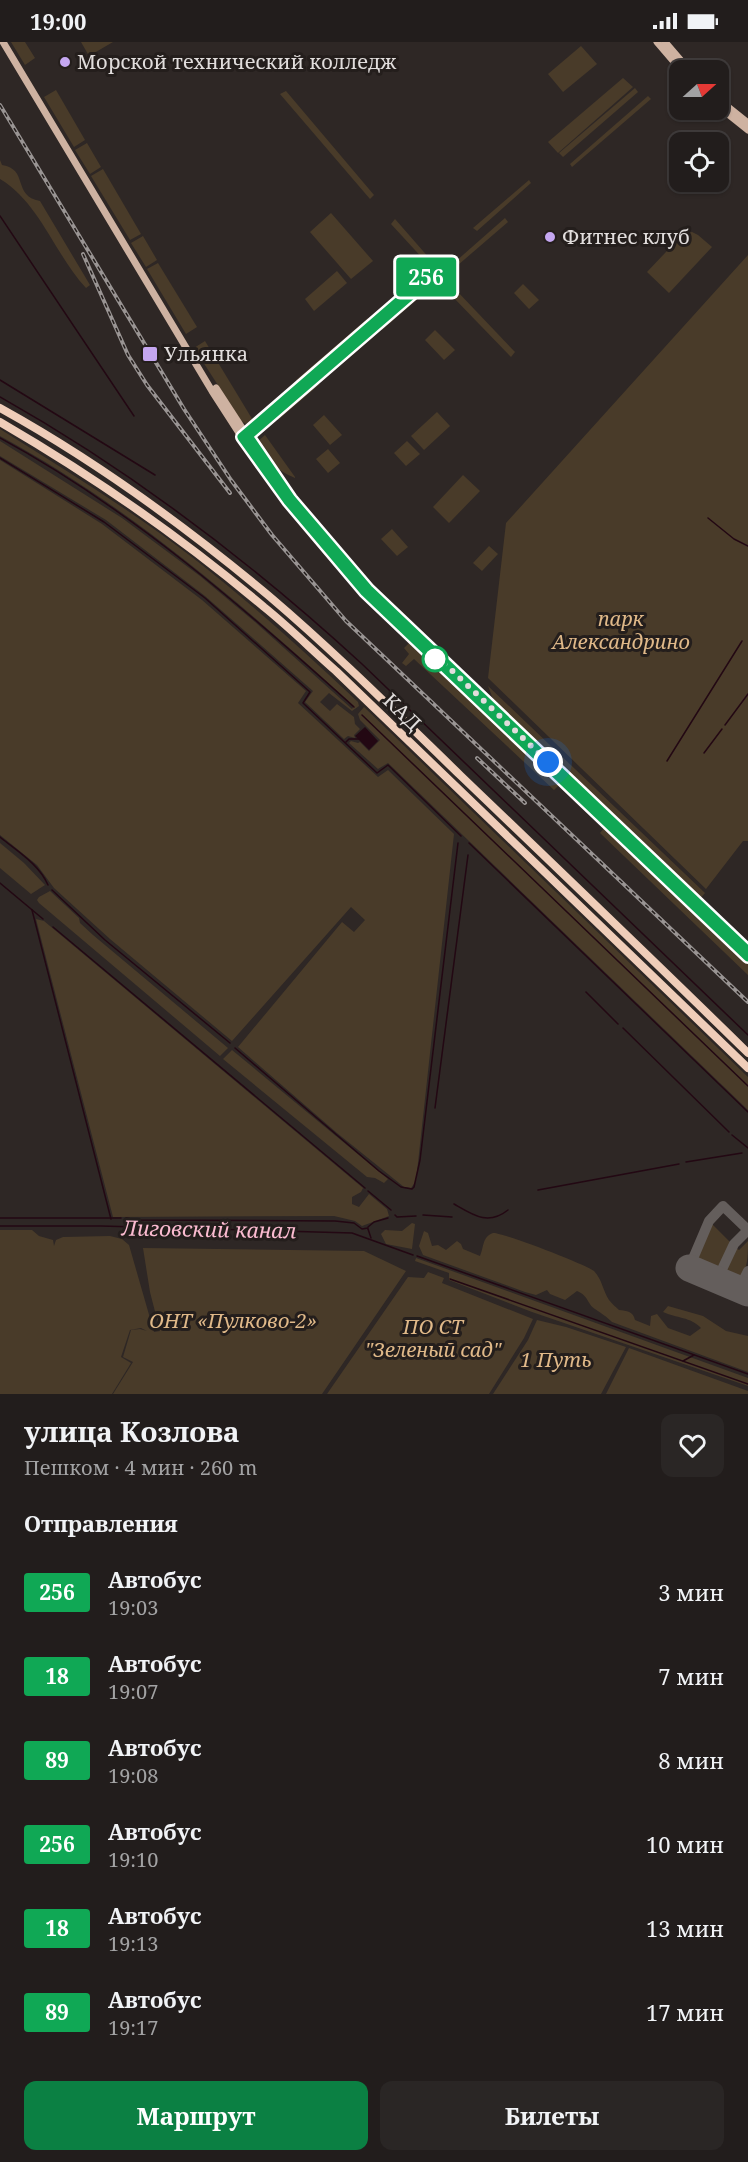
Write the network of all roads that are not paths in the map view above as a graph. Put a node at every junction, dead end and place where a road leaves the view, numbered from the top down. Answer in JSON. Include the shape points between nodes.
{"nodes":[{"id":1,"x":3,"y":42,"type":"edge"},
{"id":2,"x":8,"y":42,"type":"edge"},
{"id":3,"x":657,"y":42,"type":"edge"},
{"id":4,"x":665,"y":42,"type":"edge"},
{"id":5,"x":672,"y":60,"type":"edge"},
{"id":6,"x":680,"y":60,"type":"edge"},
{"id":7,"x":729,"y":108,"type":"edge"},
{"id":8,"x":729,"y":115,"type":"edge"},
{"id":9,"x":748,"y":123,"type":"edge"},
{"id":10,"x":748,"y":130,"type":"edge"},
{"id":11,"x":0,"y":408,"type":"edge"},
{"id":12,"x":0,"y":422,"type":"edge"},
{"id":13,"x":748,"y":951,"type":"edge"},
{"id":14,"x":748,"y":957,"type":"edge"},
{"id":15,"x":748,"y":1053,"type":"edge"},
{"id":16,"x":748,"y":1068,"type":"edge"}],
"edges":[{"from":1,"to":14,"type":"main road","via":[[232,422],[288,501],[389,616]]},
{"from":2,"to":13,"type":"main road","via":[[217,391],[291,499],[392,613]]},
{"from":3,"to":5,"type":"main road"},
{"from":4,"to":6,"type":"main road"},
{"from":7,"to":9,"type":"main road"},
{"from":8,"to":10,"type":"main road"},
{"from":11,"to":15,"type":"highway","name":"КАД","via":[[147,500],[269,597],[352,671]]},
{"from":12,"to":16,"type":"highway","name":"КАД","via":[[142,513],[265,608],[336,671]]}]}
